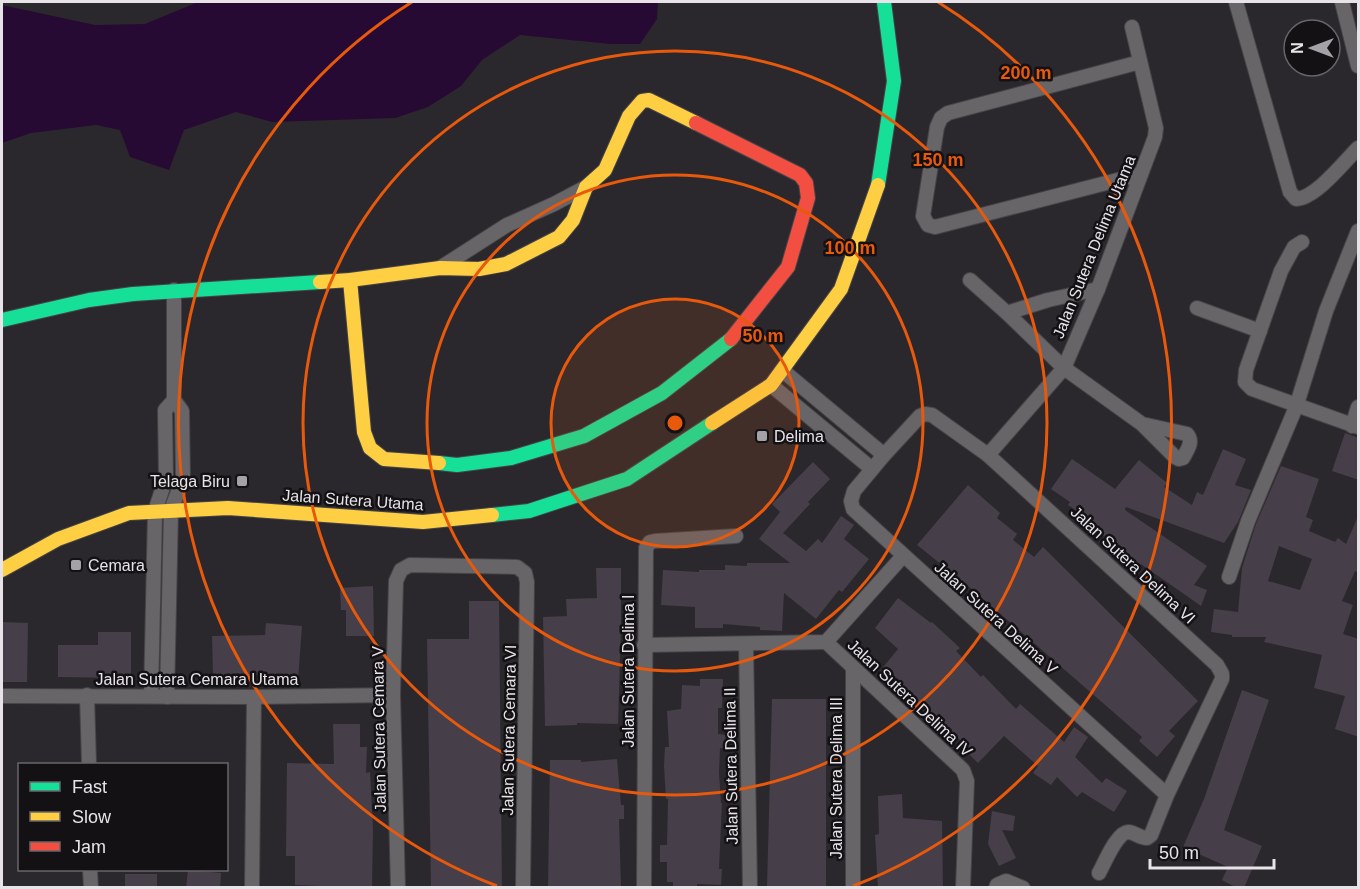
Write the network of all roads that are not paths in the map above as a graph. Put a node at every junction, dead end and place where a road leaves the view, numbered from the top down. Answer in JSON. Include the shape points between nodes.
{"nodes":[{"id":1,"x":884,"y":2,"type":"edge"},
{"id":2,"x":1236,"y":2,"type":"edge"},
{"id":3,"x":1342,"y":2,"type":"edge"},
{"id":4,"x":1132,"y":27,"type":"dead end"},
{"id":5,"x":1140,"y":63,"type":"junction"},
{"id":6,"x":1359,"y":66,"type":"edge"},
{"id":7,"x":1359,"y":148,"type":"edge"},
{"id":8,"x":1141,"y":174,"type":"junction"},
{"id":9,"x":586,"y":187,"type":"junction"},
{"id":10,"x":1359,"y":231,"type":"edge"},
{"id":11,"x":1302,"y":242,"type":"dead end"},
{"id":12,"x":440,"y":268,"type":"junction"},
{"id":13,"x":350,"y":280,"type":"junction"},
{"id":14,"x":970,"y":280,"type":"dead end"},
{"id":15,"x":1098,"y":289,"type":"junction"},
{"id":16,"x":174,"y":290,"type":"junction"},
{"id":17,"x":1197,"y":308,"type":"dead end"},
{"id":18,"x":1007,"y":312,"type":"junction"},
{"id":19,"x":2,"y":320,"type":"edge"},
{"id":20,"x":1260,"y":331,"type":"junction"},
{"id":21,"x":1064,"y":368,"type":"junction"},
{"id":22,"x":782,"y":370,"type":"junction"},
{"id":23,"x":771,"y":385,"type":"junction"},
{"id":24,"x":174,"y":400,"type":"junction"},
{"id":25,"x":1296,"y":407,"type":"junction"},
{"id":26,"x":1359,"y":407,"type":"edge"},
{"id":27,"x":1142,"y":424,"type":"dead end"},
{"id":28,"x":1355,"y":427,"type":"edge"},
{"id":29,"x":884,"y":455,"type":"junction"},
{"id":30,"x":988,"y":455,"type":"junction"},
{"id":31,"x":872,"y":469,"type":"junction"},
{"id":32,"x":171,"y":510,"type":"junction"},
{"id":33,"x":155,"y":511,"type":"junction"},
{"id":34,"x":736,"y":536,"type":"dead end"},
{"id":35,"x":903,"y":556,"type":"junction"},
{"id":36,"x":2,"y":570,"type":"edge"},
{"id":37,"x":525,"y":573,"type":"joint"},
{"id":38,"x":1229,"y":577,"type":"dead end"},
{"id":39,"x":826,"y":642,"type":"junction"},
{"id":40,"x":746,"y":644,"type":"junction"},
{"id":41,"x":644,"y":645,"type":"junction"},
{"id":42,"x":853,"y":669,"type":"junction"},
{"id":43,"x":393,"y":694,"type":"junction"},
{"id":44,"x":87,"y":695,"type":"junction"},
{"id":45,"x":2,"y":696,"type":"edge"},
{"id":46,"x":151,"y":696,"type":"junction"},
{"id":47,"x":167,"y":697,"type":"junction"},
{"id":48,"x":254,"y":697,"type":"junction"},
{"id":49,"x":88,"y":763,"type":"edge"},
{"id":50,"x":1167,"y":795,"type":"junction"},
{"id":51,"x":90,"y":871,"type":"edge"},
{"id":52,"x":1100,"y":873,"type":"dead end"},
{"id":53,"x":90,"y":888,"type":"edge"},
{"id":54,"x":252,"y":888,"type":"edge"},
{"id":55,"x":398,"y":888,"type":"edge"},
{"id":56,"x":523,"y":888,"type":"edge"},
{"id":57,"x":644,"y":888,"type":"edge"},
{"id":58,"x":750,"y":888,"type":"edge"},
{"id":59,"x":853,"y":888,"type":"edge"},
{"id":60,"x":963,"y":888,"type":"edge"},
{"id":61,"x":996,"y":888,"type":"edge"},
{"id":62,"x":1023,"y":888,"type":"edge"}],
"edges":[{"from":1,"to":22,"type":"street","name":"Jalan Sutera Utama","via":[[894,81],[876,188],[841,290]]},
{"from":2,"to":7,"type":"street","via":[[1290,192],[1296,199],[1304,198]]},
{"from":3,"to":6,"type":"street"},
{"from":4,"to":5,"type":"street","name":"Jalan Sutera Delima Utama"},
{"from":5,"to":8,"type":"street","name":"Jalan Sutera Delima Utama","via":[[1156,128]]},
{"from":5,"to":8,"type":"street","via":[[948,113],[937,127],[923,216],[928,225],[935,227]]},
{"from":8,"to":15,"type":"street","name":"Jalan Sutera Delima Utama"},
{"from":9,"to":12,"type":"street","via":[[507,225]]},
{"from":9,"to":12,"type":"street","via":[[573,220],[559,237],[506,264],[479,269]]},
{"from":9,"to":13,"type":"street","via":[[605,170],[628,116],[642,101],[649,100],[800,175],[806,183],[808,198],[788,267],[735,335],[662,393],[584,436],[511,458],[457,465],[384,459],[370,448],[364,432]]},
{"from":10,"to":25,"type":"street","via":[[1326,311]]},
{"from":11,"to":20,"type":"street","via":[[1294,247],[1281,271]]},
{"from":12,"to":13,"type":"street"},
{"from":13,"to":16,"type":"street"},
{"from":14,"to":18,"type":"street"},
{"from":15,"to":18,"type":"street"},
{"from":15,"to":21,"type":"street","name":"Jalan Sutera Delima Utama"},
{"from":16,"to":19,"type":"street","via":[[89,300]]},
{"from":16,"to":24,"type":"street"},
{"from":17,"to":20,"type":"street"},
{"from":18,"to":21,"type":"street"},
{"from":20,"to":25,"type":"street","via":[[1245,382],[1252,389]]},
{"from":21,"to":27,"type":"street"},
{"from":21,"to":30,"type":"street","name":"Jalan Sutera Delima Utama"},
{"from":22,"to":23,"type":"street","name":"Jalan Sutera Utama"},
{"from":22,"to":29,"type":"street"},
{"from":23,"to":31,"type":"street"},
{"from":23,"to":32,"type":"street","name":"Jalan Sutera Utama","via":[[627,479],[529,511],[423,522],[228,508]]},
{"from":24,"to":32,"type":"street","via":[[182,411],[183,479]]},
{"from":24,"to":33,"type":"street","via":[[165,410],[166,478]]},
{"from":25,"to":28,"type":"street"},
{"from":25,"to":38,"type":"street"},
{"from":26,"to":28,"type":"street"},
{"from":29,"to":30,"type":"street","name":"Jalan Sutera Delima VI","via":[[925,414]]},
{"from":29,"to":31,"type":"street","name":"Jalan Sutera Delima V"},
{"from":30,"to":50,"type":"street","name":"Jalan Sutera Delima VI","via":[[1217,665],[1222,674]]},
{"from":31,"to":35,"type":"street","name":"Jalan Sutera Delima V","via":[[854,491],[853,509]]},
{"from":32,"to":33,"type":"street","name":"Jalan Sutera Utama"},
{"from":32,"to":47,"type":"street"},
{"from":33,"to":36,"type":"street","name":"Jalan Sutera Utama","via":[[129,513],[58,539]]},
{"from":33,"to":46,"type":"street"},
{"from":34,"to":41,"type":"street","name":"Jalan Sutera Delima I","via":[[650,543],[646,548]]},
{"from":35,"to":39,"type":"street"},
{"from":35,"to":50,"type":"street","name":"Jalan Sutera Delima V"},
{"from":37,"to":43,"type":"street","name":"Jalan Sutera Cemara V","via":[[517,567],[410,565],[401,570],[396,581]]},
{"from":37,"to":56,"type":"street","name":"Jalan Sutera Cemara VI"},
{"from":39,"to":40,"type":"street"},
{"from":39,"to":42,"type":"street","name":"Jalan Sutera Delima IV"},
{"from":40,"to":41,"type":"street"},
{"from":40,"to":58,"type":"street","name":"Jalan Sutera Delima II"},
{"from":41,"to":57,"type":"street","name":"Jalan Sutera Delima I"},
{"from":42,"to":59,"type":"street","name":"Jalan Sutera Delima III"},
{"from":42,"to":60,"type":"street","name":"Jalan Sutera Delima IV","via":[[963,770],[967,781]]},
{"from":43,"to":48,"type":"street","name":"Jalan Sutera Cemara Utama"},
{"from":43,"to":55,"type":"street","name":"Jalan Sutera Cemara V"},
{"from":44,"to":45,"type":"street","name":"Jalan Sutera Cemara Utama"},
{"from":44,"to":46,"type":"street","name":"Jalan Sutera Cemara Utama"},
{"from":44,"to":49,"type":"street"},
{"from":46,"to":47,"type":"street","name":"Jalan Sutera Cemara Utama"},
{"from":47,"to":48,"type":"street","name":"Jalan Sutera Cemara Utama"},
{"from":48,"to":54,"type":"street"},
{"from":50,"to":52,"type":"street","name":"Jalan Sutera Delima VI","via":[[1151,834],[1143,838],[1124,833]]},
{"from":51,"to":53,"type":"street"},
{"from":61,"to":62,"type":"street","via":[[1006,881]]}]}
